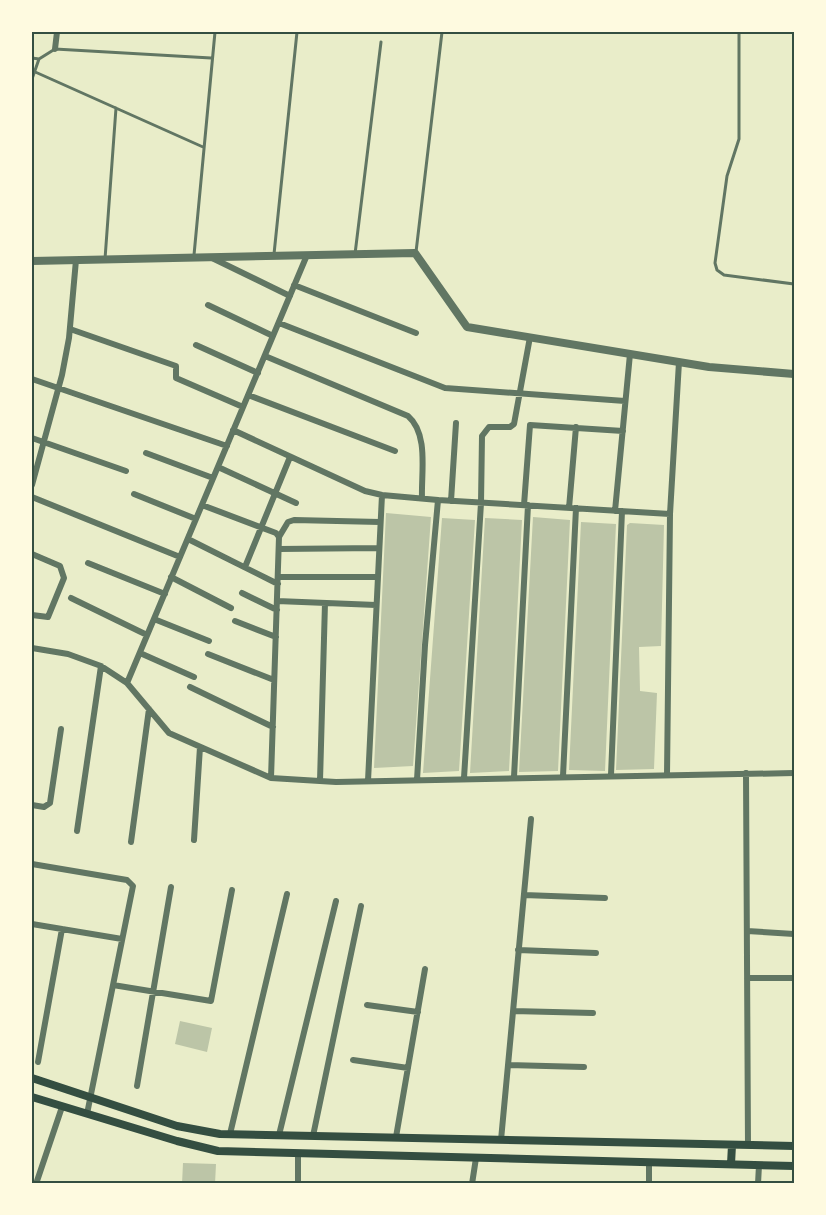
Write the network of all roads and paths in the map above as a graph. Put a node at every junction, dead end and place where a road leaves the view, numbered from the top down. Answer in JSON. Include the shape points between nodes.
{"nodes":[{"id":1,"x":57,"y":32,"type":"edge"},
{"id":2,"x":215,"y":32,"type":"edge"},
{"id":3,"x":297,"y":32,"type":"edge"},
{"id":4,"x":442,"y":32,"type":"edge"},
{"id":5,"x":739,"y":32,"type":"edge"},
{"id":6,"x":381,"y":42,"type":"dead end"},
{"id":7,"x":54,"y":49,"type":"junction"},
{"id":8,"x":32,"y":58,"type":"edge"},
{"id":9,"x":211,"y":58,"type":"junction"},
{"id":10,"x":39,"y":59,"type":"junction"},
{"id":11,"x":33,"y":71,"type":"edge"},
{"id":12,"x":32,"y":79,"type":"edge"},
{"id":13,"x":116,"y":108,"type":"junction"},
{"id":14,"x":203,"y":147,"type":"junction"},
{"id":15,"x":415,"y":253,"type":"junction"},
{"id":16,"x":355,"y":254,"type":"junction"},
{"id":17,"x":273,"y":255,"type":"junction"},
{"id":18,"x":307,"y":255,"type":"junction"},
{"id":19,"x":194,"y":257,"type":"junction"},
{"id":20,"x":209,"y":257,"type":"junction"},
{"id":21,"x":105,"y":259,"type":"junction"},
{"id":22,"x":76,"y":260,"type":"junction"},
{"id":23,"x":32,"y":261,"type":"edge"},
{"id":24,"x":795,"y":284,"type":"edge"},
{"id":25,"x":294,"y":285,"type":"junction"},
{"id":26,"x":290,"y":296,"type":"junction"},
{"id":27,"x":208,"y":305,"type":"dead end"},
{"id":28,"x":279,"y":322,"type":"junction"},
{"id":29,"x":70,"y":328,"type":"junction"},
{"id":30,"x":416,"y":333,"type":"dead end"},
{"id":31,"x":273,"y":336,"type":"junction"},
{"id":32,"x":530,"y":337,"type":"junction"},
{"id":33,"x":196,"y":345,"type":"dead end"},
{"id":34,"x":630,"y":354,"type":"junction"},
{"id":35,"x":265,"y":356,"type":"junction"},
{"id":36,"x":679,"y":362,"type":"junction"},
{"id":37,"x":258,"y":373,"type":"junction"},
{"id":38,"x":795,"y":374,"type":"edge"},
{"id":39,"x":32,"y":379,"type":"edge"},
{"id":40,"x":59,"y":388,"type":"junction"},
{"id":41,"x":519,"y":392,"type":"junction"},
{"id":42,"x":248,"y":394,"type":"junction"},
{"id":43,"x":625,"y":401,"type":"junction"},
{"id":44,"x":243,"y":407,"type":"junction"},
{"id":45,"x":456,"y":423,"type":"dead end"},
{"id":46,"x":576,"y":427,"type":"junction"},
{"id":47,"x":233,"y":430,"type":"junction"},
{"id":48,"x":623,"y":431,"type":"junction"},
{"id":49,"x":32,"y":438,"type":"edge"},
{"id":50,"x":44,"y":442,"type":"junction"},
{"id":51,"x":227,"y":446,"type":"junction"},
{"id":52,"x":395,"y":451,"type":"dead end"},
{"id":53,"x":146,"y":453,"type":"dead end"},
{"id":54,"x":290,"y":457,"type":"junction"},
{"id":55,"x":218,"y":467,"type":"junction"},
{"id":56,"x":126,"y":471,"type":"dead end"},
{"id":57,"x":213,"y":478,"type":"junction"},
{"id":58,"x":32,"y":485,"type":"edge"},
{"id":59,"x":275,"y":493,"type":"junction"},
{"id":60,"x":134,"y":494,"type":"dead end"},
{"id":61,"x":382,"y":495,"type":"junction"},
{"id":62,"x":32,"y":497,"type":"edge"},
{"id":63,"x":422,"y":498,"type":"junction"},
{"id":64,"x":438,"y":500,"type":"junction"},
{"id":65,"x":451,"y":501,"type":"junction"},
{"id":66,"x":296,"y":502,"type":"dead end"},
{"id":67,"x":481,"y":503,"type":"junction"},
{"id":68,"x":202,"y":505,"type":"junction"},
{"id":69,"x":526,"y":505,"type":"junction"},
{"id":70,"x":572,"y":508,"type":"junction"},
{"id":71,"x":619,"y":511,"type":"junction"},
{"id":72,"x":670,"y":514,"type":"junction"},
{"id":73,"x":196,"y":519,"type":"junction"},
{"id":74,"x":380,"y":522,"type":"junction"},
{"id":75,"x":262,"y":527,"type":"junction"},
{"id":76,"x":279,"y":537,"type":"junction"},
{"id":77,"x":188,"y":539,"type":"junction"},
{"id":78,"x":379,"y":548,"type":"junction"},
{"id":79,"x":279,"y":549,"type":"junction"},
{"id":80,"x":32,"y":554,"type":"edge"},
{"id":81,"x":180,"y":556,"type":"junction"},
{"id":82,"x":88,"y":562,"type":"dead end"},
{"id":83,"x":245,"y":567,"type":"junction"},
{"id":84,"x":378,"y":577,"type":"junction"},
{"id":85,"x":171,"y":578,"type":"junction"},
{"id":86,"x":278,"y":580,"type":"junction"},
{"id":87,"x":242,"y":593,"type":"dead end"},
{"id":88,"x":165,"y":594,"type":"junction"},
{"id":89,"x":71,"y":598,"type":"dead end"},
{"id":90,"x":277,"y":601,"type":"junction"},
{"id":91,"x":325,"y":603,"type":"junction"},
{"id":92,"x":376,"y":605,"type":"junction"},
{"id":93,"x":231,"y":608,"type":"dead end"},
{"id":94,"x":277,"y":610,"type":"junction"},
{"id":95,"x":32,"y":615,"type":"edge"},
{"id":96,"x":154,"y":618,"type":"junction"},
{"id":97,"x":235,"y":621,"type":"dead end"},
{"id":98,"x":147,"y":635,"type":"junction"},
{"id":99,"x":276,"y":637,"type":"junction"},
{"id":100,"x":209,"y":641,"type":"dead end"},
{"id":101,"x":32,"y":648,"type":"edge"},
{"id":102,"x":140,"y":653,"type":"junction"},
{"id":103,"x":208,"y":654,"type":"dead end"},
{"id":104,"x":101,"y":666,"type":"junction"},
{"id":105,"x":194,"y":677,"type":"dead end"},
{"id":106,"x":274,"y":680,"type":"junction"},
{"id":107,"x":127,"y":683,"type":"junction"},
{"id":108,"x":190,"y":687,"type":"dead end"},
{"id":109,"x":149,"y":709,"type":"junction"},
{"id":110,"x":273,"y":727,"type":"junction"},
{"id":111,"x":61,"y":729,"type":"dead end"},
{"id":112,"x":200,"y":747,"type":"junction"},
{"id":113,"x":746,"y":773,"type":"junction"},
{"id":114,"x":795,"y":773,"type":"edge"},
{"id":115,"x":667,"y":775,"type":"junction"},
{"id":116,"x":563,"y":776,"type":"junction"},
{"id":117,"x":610,"y":776,"type":"junction"},
{"id":118,"x":514,"y":777,"type":"junction"},
{"id":119,"x":271,"y":778,"type":"junction"},
{"id":120,"x":464,"y":778,"type":"junction"},
{"id":121,"x":417,"y":780,"type":"junction"},
{"id":122,"x":320,"y":781,"type":"junction"},
{"id":123,"x":368,"y":781,"type":"junction"},
{"id":124,"x":32,"y":805,"type":"edge"},
{"id":125,"x":531,"y":819,"type":"dead end"},
{"id":126,"x":77,"y":831,"type":"dead end"},
{"id":127,"x":194,"y":840,"type":"dead end"},
{"id":128,"x":131,"y":842,"type":"dead end"},
{"id":129,"x":32,"y":864,"type":"edge"},
{"id":130,"x":171,"y":887,"type":"dead end"},
{"id":131,"x":232,"y":890,"type":"dead end"},
{"id":132,"x":287,"y":894,"type":"dead end"},
{"id":133,"x":524,"y":895,"type":"junction"},
{"id":134,"x":605,"y":898,"type":"dead end"},
{"id":135,"x":336,"y":901,"type":"dead end"},
{"id":136,"x":361,"y":906,"type":"dead end"},
{"id":137,"x":32,"y":924,"type":"edge"},
{"id":138,"x":62,"y":929,"type":"junction"},
{"id":139,"x":747,"y":931,"type":"junction"},
{"id":140,"x":795,"y":934,"type":"edge"},
{"id":141,"x":122,"y":939,"type":"junction"},
{"id":142,"x":518,"y":950,"type":"junction"},
{"id":143,"x":596,"y":952,"type":"dead end"},
{"id":144,"x":425,"y":969,"type":"dead end"},
{"id":145,"x":747,"y":978,"type":"junction"},
{"id":146,"x":795,"y":978,"type":"edge"},
{"id":147,"x":113,"y":985,"type":"junction"},
{"id":148,"x":153,"y":993,"type":"junction"},
{"id":149,"x":367,"y":1005,"type":"dead end"},
{"id":150,"x":513,"y":1011,"type":"junction"},
{"id":151,"x":418,"y":1012,"type":"junction"},
{"id":152,"x":593,"y":1013,"type":"dead end"},
{"id":153,"x":353,"y":1060,"type":"dead end"},
{"id":154,"x":38,"y":1062,"type":"dead end"},
{"id":155,"x":508,"y":1065,"type":"junction"},
{"id":156,"x":584,"y":1067,"type":"dead end"},
{"id":157,"x":408,"y":1068,"type":"junction"},
{"id":158,"x":32,"y":1078,"type":"edge"},
{"id":159,"x":137,"y":1086,"type":"dead end"},
{"id":160,"x":32,"y":1097,"type":"edge"},
{"id":161,"x":91,"y":1098,"type":"junction"},
{"id":162,"x":62,"y":1107,"type":"junction"},
{"id":163,"x":87,"y":1114,"type":"junction"},
{"id":164,"x":230,"y":1134,"type":"junction"},
{"id":165,"x":279,"y":1135,"type":"junction"},
{"id":166,"x":313,"y":1136,"type":"junction"},
{"id":167,"x":396,"y":1137,"type":"junction"},
{"id":168,"x":501,"y":1140,"type":"junction"},
{"id":169,"x":732,"y":1145,"type":"junction"},
{"id":170,"x":748,"y":1145,"type":"junction"},
{"id":171,"x":770,"y":1146,"type":"junction"},
{"id":172,"x":795,"y":1146,"type":"edge"},
{"id":173,"x":298,"y":1153,"type":"junction"},
{"id":174,"x":476,"y":1158,"type":"junction"},
{"id":175,"x":650,"y":1162,"type":"junction"},
{"id":176,"x":731,"y":1164,"type":"junction"},
{"id":177,"x":759,"y":1165,"type":"junction"},
{"id":178,"x":770,"y":1165,"type":"junction"},
{"id":179,"x":795,"y":1166,"type":"edge"},
{"id":180,"x":36,"y":1184,"type":"edge"},
{"id":181,"x":298,"y":1184,"type":"edge"},
{"id":182,"x":472,"y":1184,"type":"edge"},
{"id":183,"x":649,"y":1184,"type":"edge"},
{"id":184,"x":758,"y":1184,"type":"edge"}],
"edges":[{"from":1,"to":7,"type":"street"},
{"from":2,"to":9,"type":"lane"},
{"from":3,"to":17,"type":"lane"},
{"from":4,"to":15,"type":"lane"},
{"from":5,"to":24,"type":"lane","via":[[739,139],[727,176],[715,263],[724,275]]},
{"from":6,"to":16,"type":"lane"},
{"from":7,"to":9,"type":"lane"},
{"from":7,"to":10,"type":"lane"},
{"from":8,"to":10,"type":"lane"},
{"from":9,"to":14,"type":"lane"},
{"from":10,"to":11,"type":"lane"},
{"from":11,"to":12,"type":"lane"},
{"from":11,"to":13,"type":"lane"},
{"from":13,"to":14,"type":"lane"},
{"from":13,"to":21,"type":"lane"},
{"from":14,"to":19,"type":"lane"},
{"from":15,"to":16,"type":"street"},
{"from":15,"to":32,"type":"street","via":[[468,327]]},
{"from":16,"to":18,"type":"street"},
{"from":17,"to":18,"type":"street"},
{"from":17,"to":20,"type":"street"},
{"from":18,"to":25,"type":"street"},
{"from":19,"to":20,"type":"street"},
{"from":19,"to":21,"type":"street"},
{"from":20,"to":26,"type":"street"},
{"from":21,"to":22,"type":"street"},
{"from":22,"to":23,"type":"street"},
{"from":22,"to":29,"type":"street"},
{"from":25,"to":26,"type":"street"},
{"from":25,"to":30,"type":"street"},
{"from":26,"to":28,"type":"street"},
{"from":27,"to":31,"type":"street"},
{"from":28,"to":31,"type":"street"},
{"from":28,"to":41,"type":"street","via":[[445,388]]},
{"from":29,"to":40,"type":"street"},
{"from":29,"to":44,"type":"street","via":[[176,366],[176,378]]},
{"from":31,"to":35,"type":"street"},
{"from":32,"to":34,"type":"street"},
{"from":32,"to":41,"type":"street"},
{"from":33,"to":37,"type":"street"},
{"from":34,"to":36,"type":"street"},
{"from":34,"to":43,"type":"street"},
{"from":35,"to":37,"type":"street"},
{"from":35,"to":63,"type":"street","via":[[415,422],[421,433]]},
{"from":36,"to":38,"type":"street"},
{"from":36,"to":72,"type":"street"},
{"from":37,"to":42,"type":"street"},
{"from":39,"to":40,"type":"street"},
{"from":40,"to":50,"type":"street"},
{"from":40,"to":51,"type":"street"},
{"from":41,"to":43,"type":"street"},
{"from":41,"to":67,"type":"street","via":[[514,424],[489,427],[482,436]]},
{"from":42,"to":44,"type":"street"},
{"from":42,"to":52,"type":"street"},
{"from":43,"to":48,"type":"street"},
{"from":44,"to":47,"type":"street"},
{"from":45,"to":65,"type":"street"},
{"from":46,"to":48,"type":"street"},
{"from":46,"to":69,"type":"street","via":[[530,425]]},
{"from":46,"to":70,"type":"street"},
{"from":47,"to":51,"type":"street"},
{"from":47,"to":54,"type":"street"},
{"from":48,"to":71,"type":"street"},
{"from":49,"to":50,"type":"street"},
{"from":50,"to":56,"type":"street"},
{"from":50,"to":58,"type":"street"},
{"from":51,"to":55,"type":"street"},
{"from":53,"to":57,"type":"street"},
{"from":54,"to":59,"type":"street"},
{"from":54,"to":61,"type":"street"},
{"from":55,"to":57,"type":"street"},
{"from":55,"to":59,"type":"street"},
{"from":57,"to":68,"type":"street"},
{"from":59,"to":66,"type":"street"},
{"from":59,"to":75,"type":"street"},
{"from":60,"to":73,"type":"street"},
{"from":61,"to":63,"type":"street"},
{"from":61,"to":74,"type":"street"},
{"from":62,"to":81,"type":"street"},
{"from":63,"to":64,"type":"street"},
{"from":64,"to":65,"type":"street"},
{"from":64,"to":121,"type":"street","via":[[424,645]]},
{"from":65,"to":67,"type":"street"},
{"from":67,"to":69,"type":"street"},
{"from":67,"to":120,"type":"street"},
{"from":68,"to":73,"type":"street"},
{"from":68,"to":75,"type":"street"},
{"from":69,"to":70,"type":"street"},
{"from":69,"to":118,"type":"street"},
{"from":70,"to":71,"type":"street"},
{"from":70,"to":116,"type":"street"},
{"from":71,"to":72,"type":"street"},
{"from":71,"to":117,"type":"street"},
{"from":72,"to":115,"type":"street"},
{"from":73,"to":77,"type":"street"},
{"from":74,"to":76,"type":"street","via":[[294,520],[288,522]]},
{"from":74,"to":78,"type":"street"},
{"from":75,"to":76,"type":"street"},
{"from":75,"to":83,"type":"street"},
{"from":76,"to":79,"type":"street"},
{"from":77,"to":81,"type":"street"},
{"from":77,"to":83,"type":"street"},
{"from":78,"to":79,"type":"street"},
{"from":78,"to":84,"type":"street"},
{"from":79,"to":86,"type":"street"},
{"from":80,"to":95,"type":"street","via":[[60,566],[63,578],[48,617]]},
{"from":81,"to":85,"type":"street"},
{"from":82,"to":88,"type":"street"},
{"from":83,"to":86,"type":"street"},
{"from":84,"to":86,"type":"street"},
{"from":84,"to":92,"type":"street"},
{"from":85,"to":88,"type":"street"},
{"from":85,"to":93,"type":"street"},
{"from":86,"to":90,"type":"street"},
{"from":87,"to":94,"type":"street"},
{"from":88,"to":96,"type":"street"},
{"from":89,"to":98,"type":"street"},
{"from":90,"to":91,"type":"street"},
{"from":90,"to":94,"type":"street"},
{"from":91,"to":92,"type":"street"},
{"from":91,"to":122,"type":"street"},
{"from":92,"to":123,"type":"street"},
{"from":94,"to":99,"type":"street"},
{"from":96,"to":98,"type":"street"},
{"from":96,"to":100,"type":"street"},
{"from":97,"to":99,"type":"street"},
{"from":98,"to":102,"type":"street"},
{"from":99,"to":106,"type":"street"},
{"from":101,"to":104,"type":"street","via":[[68,654]]},
{"from":102,"to":105,"type":"street"},
{"from":102,"to":107,"type":"street"},
{"from":103,"to":106,"type":"street"},
{"from":104,"to":107,"type":"street"},
{"from":104,"to":126,"type":"street"},
{"from":106,"to":110,"type":"street"},
{"from":107,"to":109,"type":"street"},
{"from":108,"to":110,"type":"street"},
{"from":109,"to":112,"type":"street","via":[[169,733]]},
{"from":109,"to":128,"type":"street"},
{"from":110,"to":119,"type":"street"},
{"from":111,"to":124,"type":"street","via":[[50,803],[44,807]]},
{"from":112,"to":119,"type":"street"},
{"from":112,"to":127,"type":"street"},
{"from":113,"to":114,"type":"street"},
{"from":113,"to":115,"type":"street"},
{"from":113,"to":139,"type":"street"},
{"from":115,"to":117,"type":"street"},
{"from":116,"to":117,"type":"street"},
{"from":116,"to":118,"type":"street"},
{"from":118,"to":120,"type":"street"},
{"from":119,"to":122,"type":"street"},
{"from":120,"to":121,"type":"street"},
{"from":121,"to":123,"type":"street"},
{"from":122,"to":123,"type":"street"},
{"from":125,"to":133,"type":"street"},
{"from":129,"to":141,"type":"street","via":[[131,882]]},
{"from":130,"to":148,"type":"street"},
{"from":131,"to":148,"type":"street","via":[[211,1001]]},
{"from":132,"to":164,"type":"street"},
{"from":133,"to":134,"type":"street"},
{"from":133,"to":142,"type":"street"},
{"from":135,"to":165,"type":"street"},
{"from":136,"to":166,"type":"street"},
{"from":137,"to":138,"type":"street"},
{"from":138,"to":141,"type":"street"},
{"from":138,"to":154,"type":"street"},
{"from":139,"to":140,"type":"street"},
{"from":139,"to":145,"type":"street"},
{"from":141,"to":147,"type":"street"},
{"from":142,"to":143,"type":"street"},
{"from":142,"to":150,"type":"street"},
{"from":144,"to":151,"type":"street"},
{"from":145,"to":146,"type":"street"},
{"from":145,"to":170,"type":"street"},
{"from":147,"to":148,"type":"street"},
{"from":147,"to":161,"type":"street"},
{"from":148,"to":159,"type":"street"},
{"from":149,"to":151,"type":"street"},
{"from":150,"to":152,"type":"street"},
{"from":150,"to":155,"type":"street"},
{"from":151,"to":157,"type":"street"},
{"from":153,"to":157,"type":"street"},
{"from":155,"to":156,"type":"street"},
{"from":155,"to":168,"type":"street"},
{"from":157,"to":167,"type":"street"},
{"from":158,"to":161,"type":"main road"},
{"from":160,"to":162,"type":"main road"},
{"from":161,"to":163,"type":"street"},
{"from":161,"to":164,"type":"main road","via":[[177,1126]]},
{"from":162,"to":163,"type":"main road"},
{"from":162,"to":180,"type":"street"},
{"from":163,"to":173,"type":"main road","via":[[218,1151]]},
{"from":164,"to":165,"type":"main road"},
{"from":165,"to":166,"type":"main road"},
{"from":166,"to":167,"type":"main road"},
{"from":167,"to":168,"type":"main road"},
{"from":168,"to":169,"type":"main road"},
{"from":169,"to":170,"type":"main road"},
{"from":169,"to":176,"type":"main road"},
{"from":170,"to":171,"type":"main road"},
{"from":171,"to":172,"type":"main road"},
{"from":171,"to":178,"type":"main road"},
{"from":173,"to":174,"type":"main road"},
{"from":173,"to":181,"type":"street"},
{"from":174,"to":175,"type":"main road"},
{"from":174,"to":182,"type":"street"},
{"from":175,"to":176,"type":"main road"},
{"from":175,"to":183,"type":"street"},
{"from":176,"to":177,"type":"main road"},
{"from":177,"to":178,"type":"main road"},
{"from":177,"to":184,"type":"street"},
{"from":178,"to":179,"type":"main road"}]}
